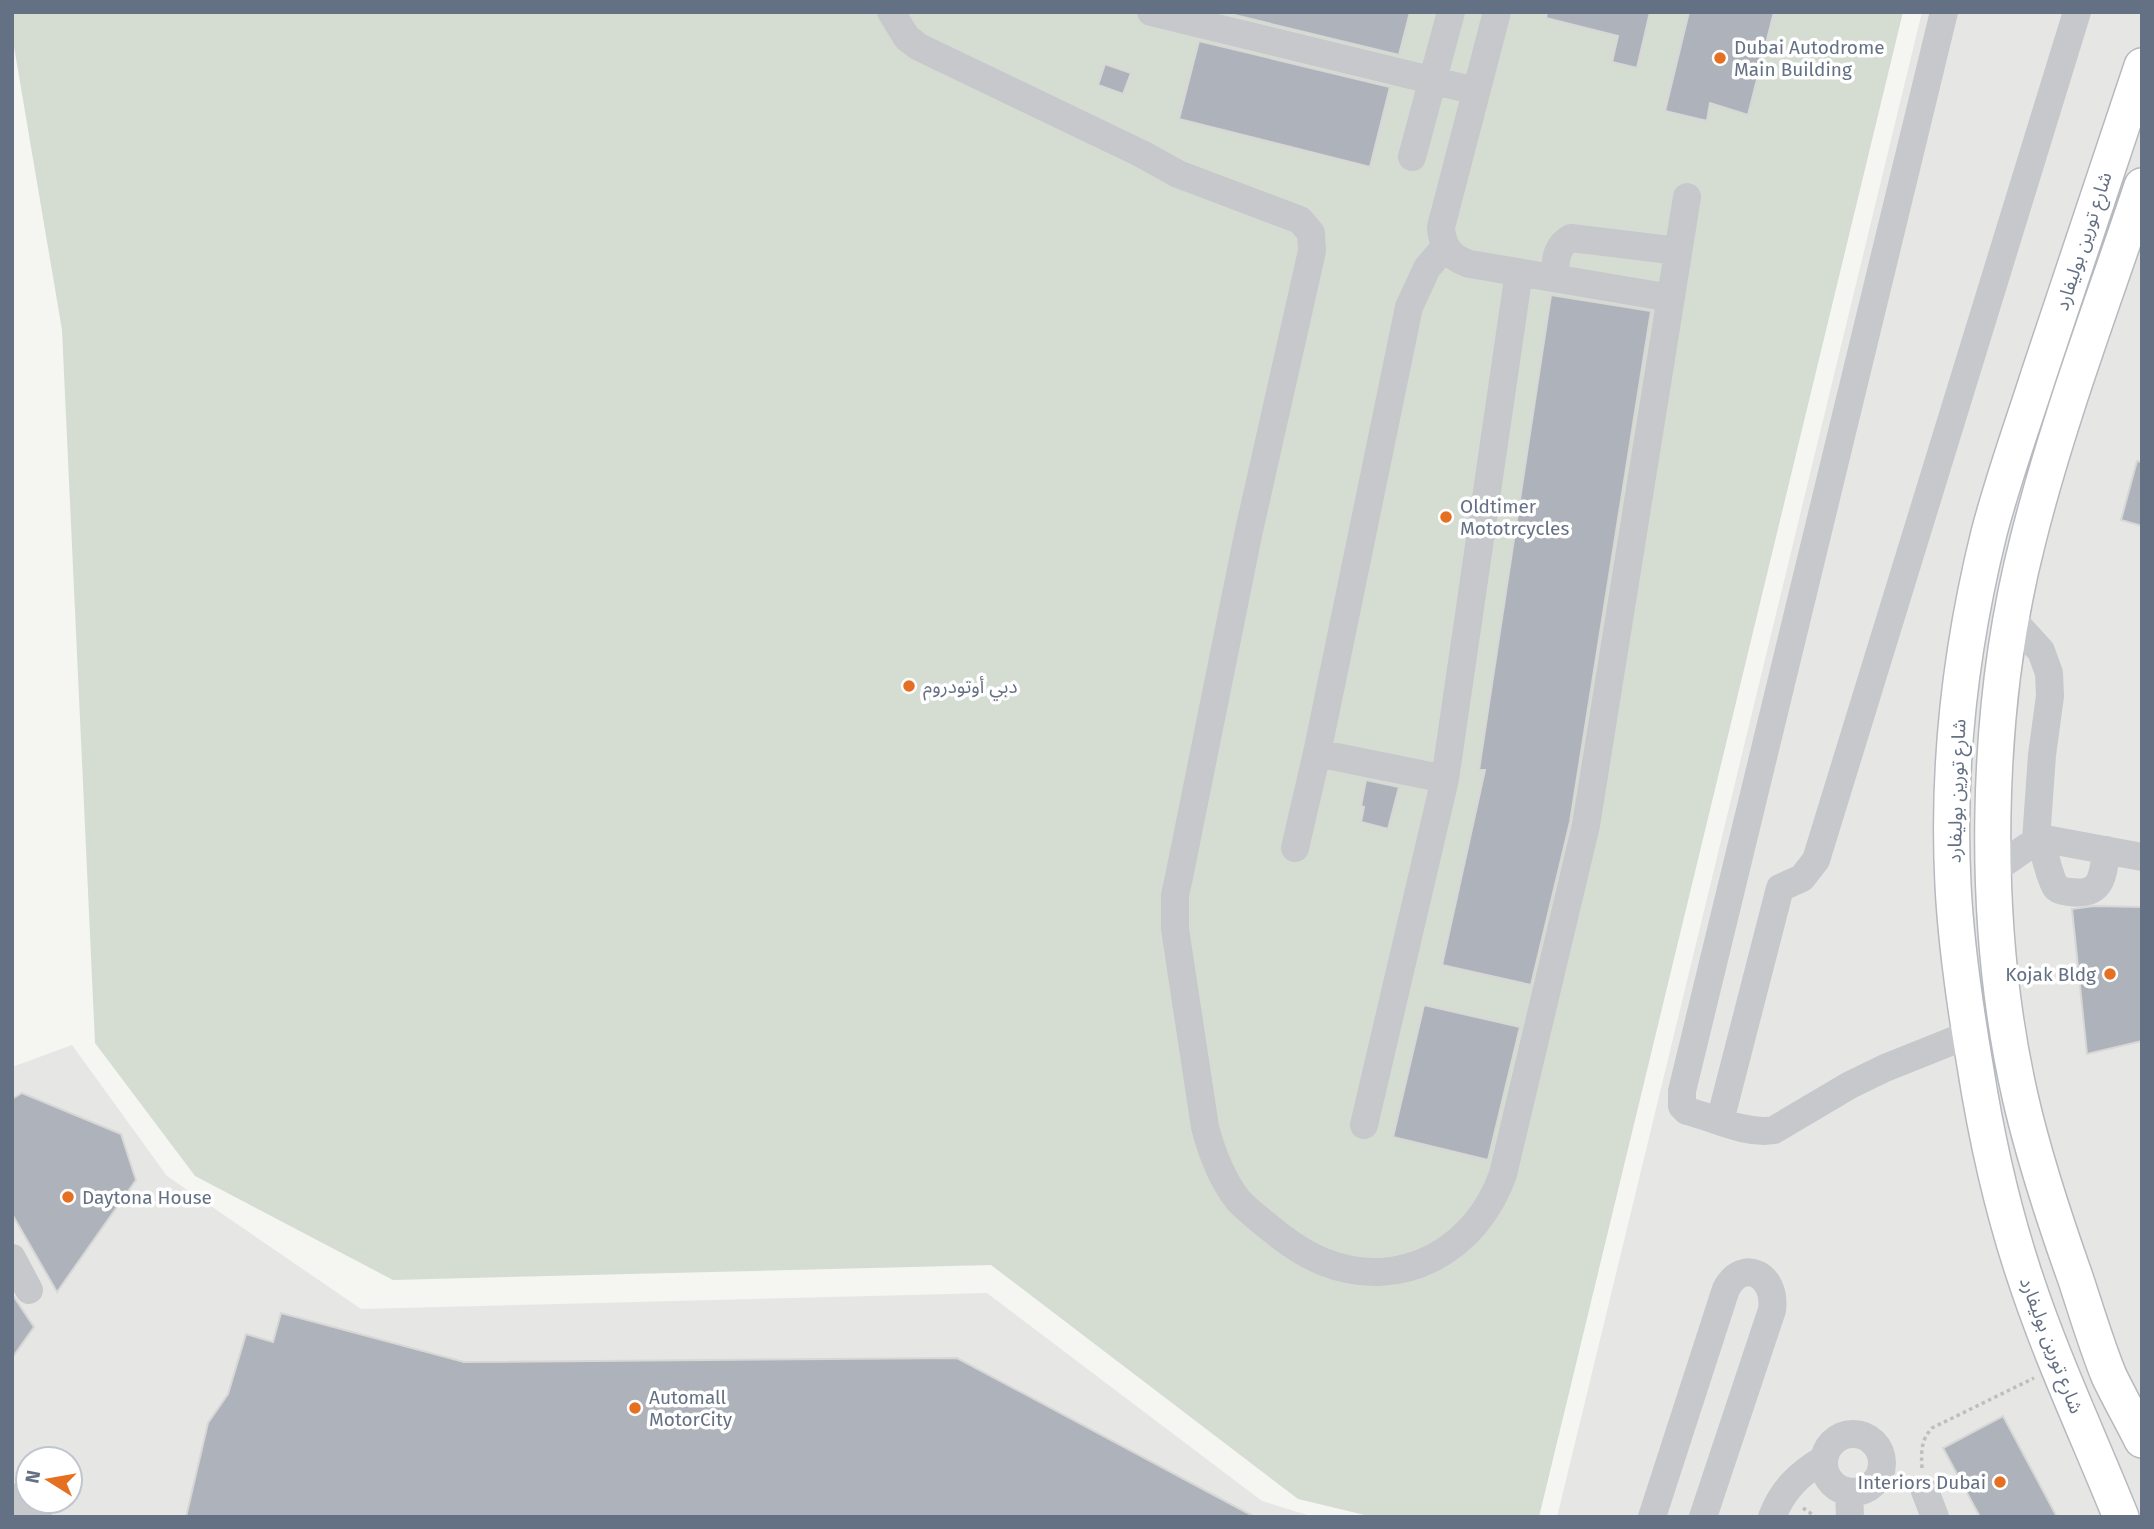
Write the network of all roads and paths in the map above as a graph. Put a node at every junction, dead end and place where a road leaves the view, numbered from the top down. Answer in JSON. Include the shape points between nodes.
{"nodes":[{"id":1,"x":891,"y":12,"type":"edge"},
{"id":2,"x":1151,"y":12,"type":"edge"},
{"id":3,"x":1451,"y":12,"type":"edge"},
{"id":4,"x":1497,"y":12,"type":"edge"},
{"id":5,"x":1944,"y":12,"type":"edge"},
{"id":6,"x":2077,"y":12,"type":"edge"},
{"id":7,"x":2142,"y":66,"type":"edge"},
{"id":8,"x":1433,"y":80,"type":"junction"},
{"id":9,"x":1476,"y":91,"type":"junction"},
{"id":10,"x":1412,"y":157,"type":"dead end"},
{"id":11,"x":2142,"y":186,"type":"edge"},
{"id":12,"x":1687,"y":198,"type":"dead end"},
{"id":13,"x":1445,"y":247,"type":"junction"},
{"id":14,"x":1678,"y":251,"type":"junction"},
{"id":15,"x":1520,"y":272,"type":"junction"},
{"id":16,"x":1554,"y":278,"type":"junction"},
{"id":17,"x":1671,"y":298,"type":"junction"},
{"id":18,"x":2034,"y":390,"type":"junction"},
{"id":19,"x":2060,"y":433,"type":"junction"},
{"id":20,"x":2012,"y":619,"type":"junction"},
{"id":21,"x":1317,"y":753,"type":"junction"},
{"id":22,"x":1446,"y":779,"type":"junction"},
{"id":23,"x":2038,"y":839,"type":"junction"},
{"id":24,"x":1294,"y":848,"type":"dead end"},
{"id":25,"x":2106,"y":850,"type":"junction"},
{"id":26,"x":2142,"y":857,"type":"edge"},
{"id":27,"x":1994,"y":870,"type":"junction"},
{"id":28,"x":1969,"y":1034,"type":"junction"},
{"id":29,"x":1720,"y":1121,"type":"junction"},
{"id":30,"x":1364,"y":1125,"type":"dead end"},
{"id":31,"x":12,"y":1258,"type":"edge"},
{"id":32,"x":29,"y":1290,"type":"dead end"},
{"id":33,"x":2057,"y":1366,"type":"junction"},
{"id":34,"x":2142,"y":1440,"type":"edge"},
{"id":35,"x":1838,"y":1486,"type":"edge"},
{"id":36,"x":1925,"y":1491,"type":"joint"},
{"id":37,"x":12,"y":1497,"type":"edge"},
{"id":38,"x":38,"y":1517,"type":"edge"},
{"id":39,"x":1652,"y":1517,"type":"edge"},
{"id":40,"x":1703,"y":1517,"type":"edge"},
{"id":41,"x":1772,"y":1517,"type":"edge"},
{"id":42,"x":1786,"y":1517,"type":"edge"},
{"id":43,"x":1935,"y":1517,"type":"edge"},
{"id":44,"x":2121,"y":1517,"type":"edge"}],
"edges":[{"from":1,"to":17,"type":"street","via":[[907,38],[919,47],[1171,170],[1300,220],[1311,233],[1312,251],[1248,535],[1174,910],[1212,1154],[1240,1201],[1300,1251],[1326,1263],[1384,1271],[1438,1257],[1472,1230],[1496,1194],[1586,825]]},
{"from":2,"to":8,"type":"street"},
{"from":3,"to":8,"type":"street"},
{"from":4,"to":9,"type":"street"},
{"from":5,"to":29,"type":"street","via":[[1682,1091],[1687,1111]]},
{"from":6,"to":29,"type":"street","via":[[1816,860],[1802,878],[1780,888]]},
{"from":7,"to":18,"type":"main road","name":"شارع تورين بوليفارد"},
{"from":8,"to":9,"type":"street"},
{"from":8,"to":10,"type":"street"},
{"from":9,"to":13,"type":"street","via":[[1441,227]]},
{"from":11,"to":19,"type":"main road","name":"شارع تورين بوليفارد"},
{"from":12,"to":14,"type":"street"},
{"from":13,"to":15,"type":"street","via":[[1460,261]]},
{"from":13,"to":21,"type":"street","via":[[1427,268],[1409,307]]},
{"from":14,"to":16,"type":"street","via":[[1572,238],[1558,249]]},
{"from":14,"to":17,"type":"street"},
{"from":15,"to":16,"type":"street"},
{"from":15,"to":22,"type":"street"},
{"from":16,"to":17,"type":"street"},
{"from":18,"to":19,"type":"main road","via":[[2033,418],[2038,433],[2045,437]]},
{"from":18,"to":28,"type":"main road","name":"شارع تورين بوليفارد","via":[[1989,532],[1958,720],[1953,886]]},
{"from":19,"to":20,"type":"main road","name":"شارع تورين بوليفارد","via":[[2027,541]]},
{"from":20,"to":23,"type":"street","via":[[2041,651],[2049,673]]},
{"from":20,"to":27,"type":"main road","name":"شارع تورين بوليفارد","via":[[1997,732]]},
{"from":21,"to":22,"type":"street"},
{"from":21,"to":24,"type":"street"},
{"from":22,"to":30,"type":"street"},
{"from":23,"to":25,"type":"street"},
{"from":23,"to":25,"type":"street","via":[[2055,885],[2062,891],[2086,893],[2097,886]]},
{"from":23,"to":27,"type":"street"},
{"from":25,"to":26,"type":"street"},
{"from":27,"to":34,"type":"main road","name":"شارع تورين بوليفارد","via":[[2006,1019],[2034,1151],[2109,1376]]},
{"from":28,"to":29,"type":"street","via":[[1873,1073],[1774,1130],[1763,1132]]},
{"from":28,"to":33,"type":"main road","name":"شارع تورين بوليفارد","via":[[2000,1190]]},
{"from":31,"to":32,"type":"street"},
{"from":33,"to":36,"type":"path","via":[[1932,1428],[1921,1447]]},
{"from":33,"to":44,"type":"main road","name":"شارع تورين بوليفارد"},
{"from":35,"to":41,"type":"street","via":[[1808,1468],[1787,1488]]},
{"from":35,"to":42,"type":"street","via":[[1803,1489]]},
{"from":36,"to":43,"type":"street"},
{"from":37,"to":38,"type":"street"},
{"from":39,"to":40,"type":"street","via":[[1726,1289],[1731,1279],[1753,1273],[1771,1287],[1772,1310]]}]}
